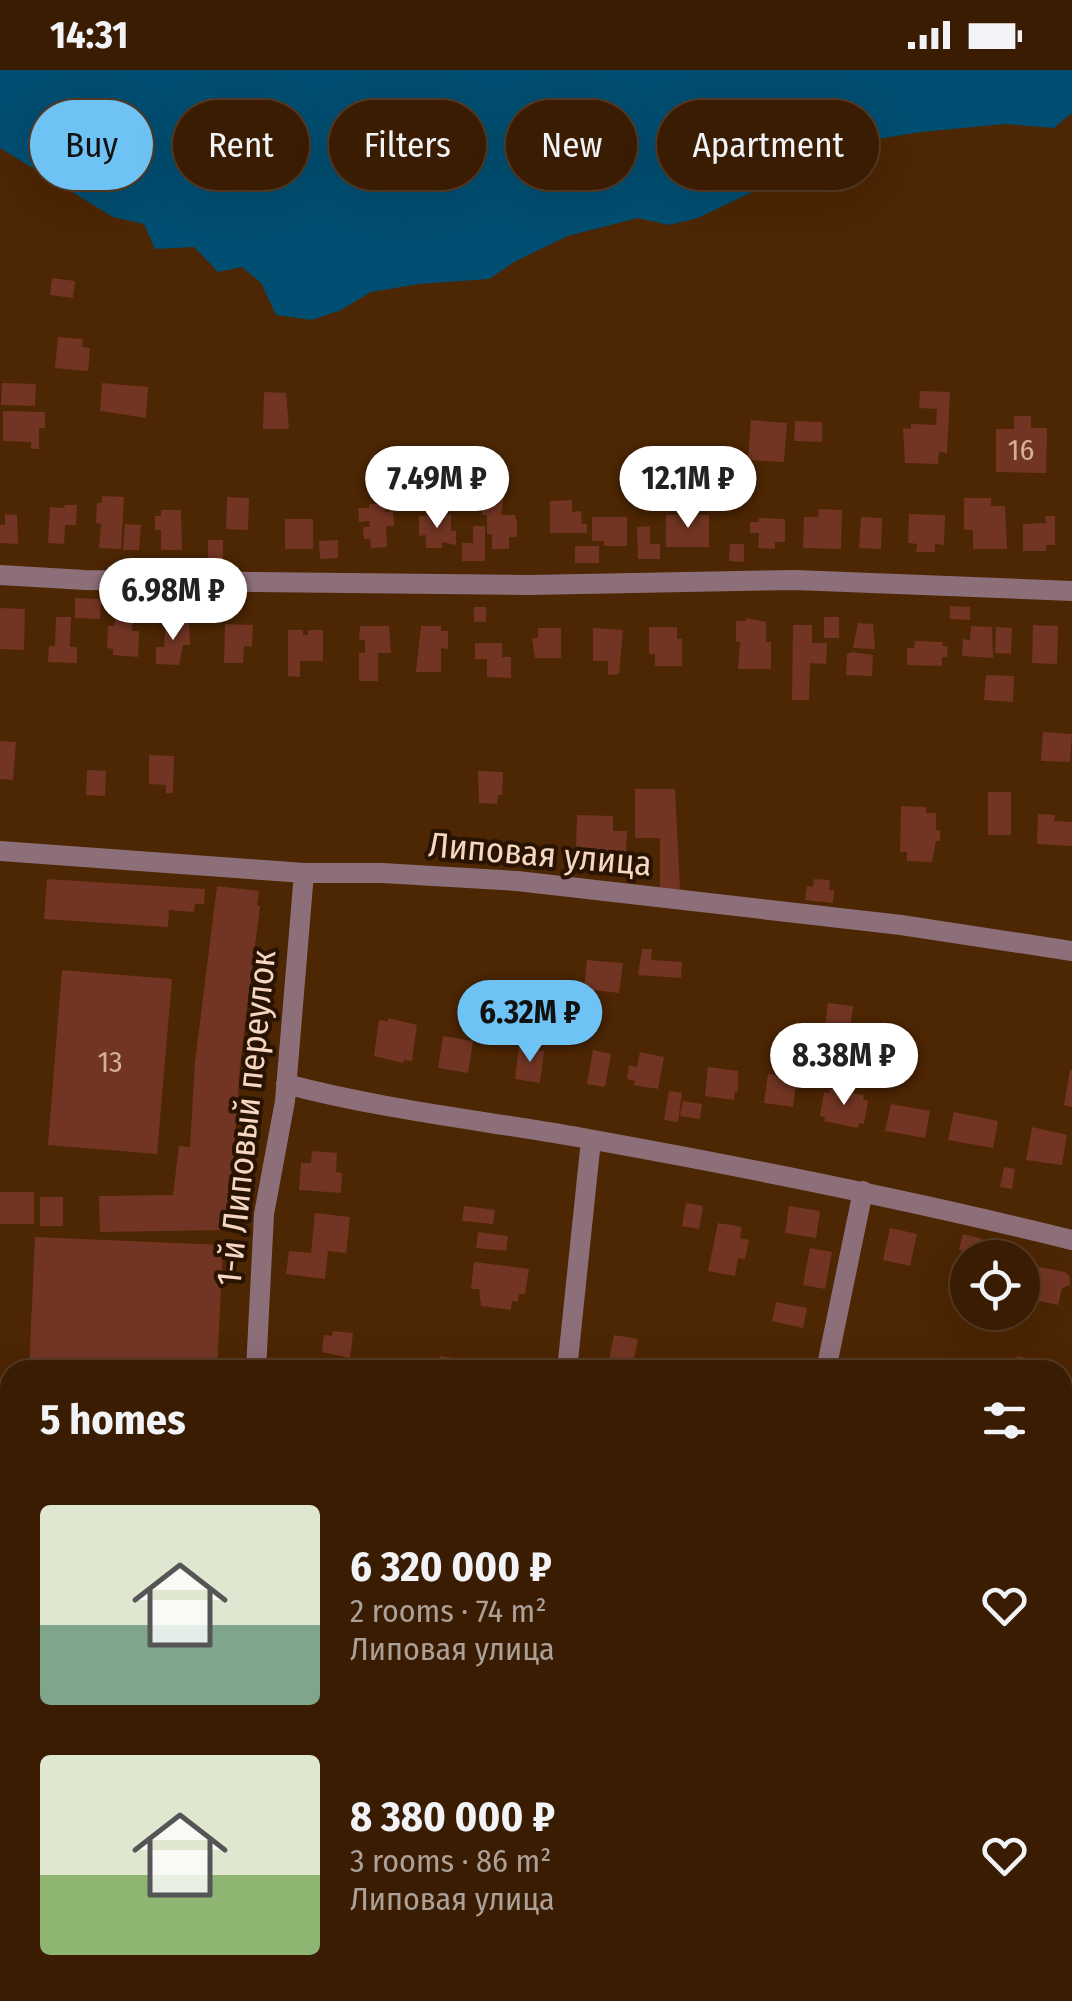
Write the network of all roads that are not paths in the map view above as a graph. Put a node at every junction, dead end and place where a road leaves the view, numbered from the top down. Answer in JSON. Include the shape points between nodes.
{"nodes":[{"id":1,"x":0,"y":574,"type":"edge"},
{"id":2,"x":1072,"y":591,"type":"edge"},
{"id":3,"x":0,"y":851,"type":"edge"},
{"id":4,"x":304,"y":874,"type":"junction"},
{"id":5,"x":1072,"y":952,"type":"edge"},
{"id":6,"x":286,"y":1084,"type":"junction"},
{"id":7,"x":591,"y":1140,"type":"junction"},
{"id":8,"x":863,"y":1190,"type":"junction"},
{"id":9,"x":1072,"y":1240,"type":"edge"},
{"id":10,"x":257,"y":1360,"type":"edge"},
{"id":11,"x":568,"y":1360,"type":"edge"},
{"id":12,"x":828,"y":1360,"type":"edge"}],
"edges":[{"from":1,"to":2,"type":"street","via":[[567,585],[795,580]]},
{"from":3,"to":4,"type":"street","name":"Липовая улица"},
{"from":4,"to":5,"type":"street","name":"Липовая улица","via":[[516,881],[901,925]]},
{"from":4,"to":6,"type":"street","name":"1-й Липовый переулок"},
{"from":6,"to":7,"type":"street","via":[[353,1102]]},
{"from":6,"to":10,"type":"street","name":"1-й Липовый переулок","via":[[264,1214]]},
{"from":7,"to":8,"type":"street"},
{"from":7,"to":11,"type":"street"},
{"from":8,"to":9,"type":"street"},
{"from":8,"to":12,"type":"street"}]}
